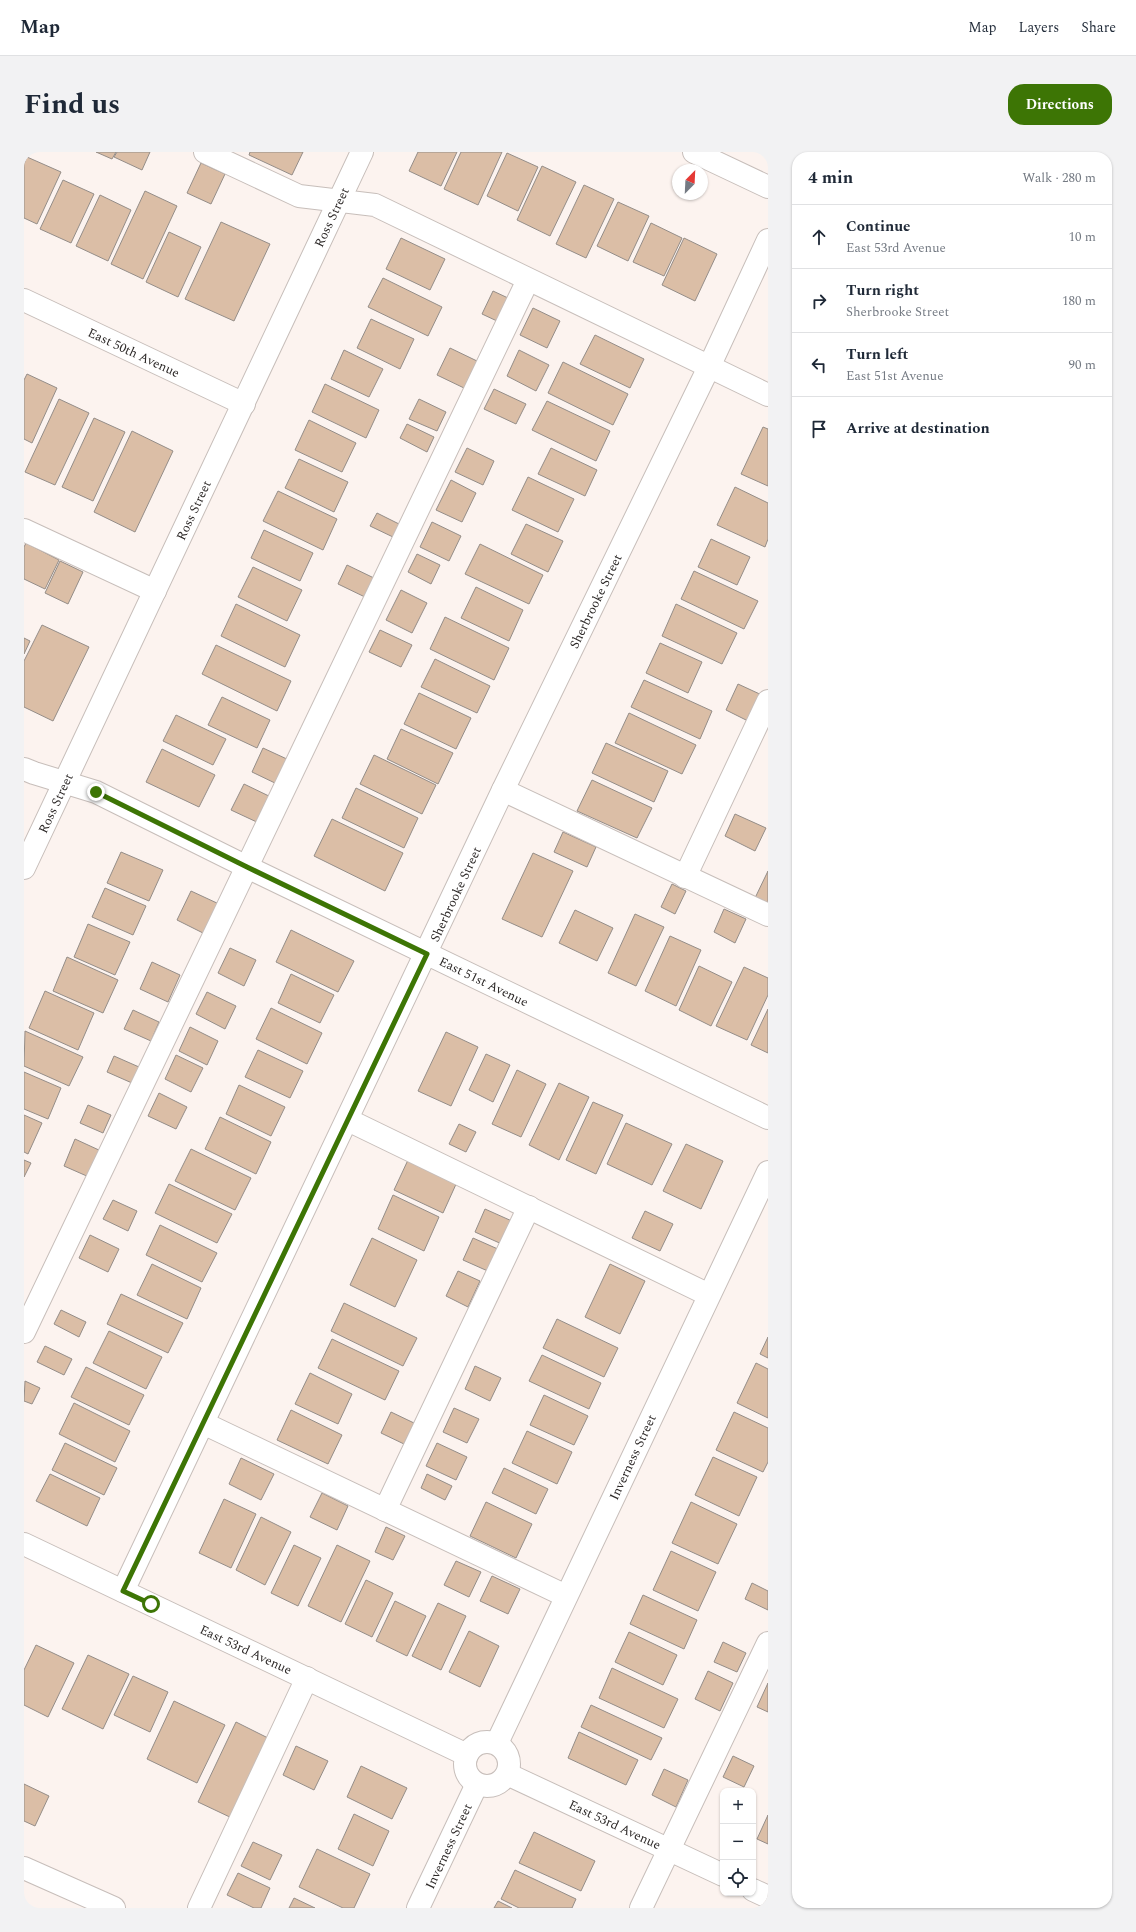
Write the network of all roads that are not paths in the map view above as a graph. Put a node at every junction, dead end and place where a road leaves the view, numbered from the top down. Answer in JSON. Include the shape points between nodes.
{"nodes":[{"id":1,"x":205,"y":152,"type":"edge"},
{"id":2,"x":362,"y":152,"type":"edge"},
{"id":3,"x":694,"y":152,"type":"edge"},
{"id":4,"x":768,"y":187,"type":"edge"},
{"id":5,"x":339,"y":201,"type":"junction"},
{"id":6,"x":768,"y":240,"type":"edge"},
{"id":7,"x":528,"y":280,"type":"junction"},
{"id":8,"x":24,"y":300,"type":"edge"},
{"id":9,"x":709,"y":367,"type":"junction"},
{"id":10,"x":768,"y":395,"type":"edge"},
{"id":11,"x":244,"y":404,"type":"junction"},
{"id":12,"x":24,"y":530,"type":"edge"},
{"id":13,"x":155,"y":591,"type":"junction"},
{"id":14,"x":768,"y":701,"type":"edge"},
{"id":15,"x":24,"y":769,"type":"edge"},
{"id":16,"x":65,"y":782,"type":"junction"},
{"id":17,"x":503,"y":790,"type":"junction"},
{"id":18,"x":247,"y":867,"type":"junction"},
{"id":19,"x":24,"y":868,"type":"edge"},
{"id":20,"x":685,"y":877,"type":"junction"},
{"id":21,"x":768,"y":915,"type":"edge"},
{"id":22,"x":427,"y":954,"type":"junction"},
{"id":23,"x":768,"y":1118,"type":"edge"},
{"id":24,"x":348,"y":1120,"type":"junction"},
{"id":25,"x":768,"y":1122,"type":"edge"},
{"id":26,"x":768,"y":1135,"type":"edge"},
{"id":27,"x":768,"y":1172,"type":"edge"},
{"id":28,"x":529,"y":1207,"type":"junction"},
{"id":29,"x":709,"y":1295,"type":"junction"},
{"id":30,"x":24,"y":1332,"type":"edge"},
{"id":31,"x":203,"y":1423,"type":"junction"},
{"id":32,"x":385,"y":1510,"type":"junction"},
{"id":33,"x":24,"y":1544,"type":"edge"},
{"id":34,"x":123,"y":1591,"type":"junction"},
{"id":35,"x":566,"y":1596,"type":"junction"},
{"id":36,"x":768,"y":1643,"type":"edge"},
{"id":37,"x":307,"y":1678,"type":"junction"},
{"id":38,"x":496,"y":1743,"type":"junction"},
{"id":39,"x":467,"y":1755,"type":"junction"},
{"id":40,"x":507,"y":1774,"type":"junction"},
{"id":41,"x":477,"y":1784,"type":"junction"},
{"id":42,"x":669,"y":1849,"type":"junction"},
{"id":43,"x":24,"y":1868,"type":"edge"},
{"id":44,"x":720,"y":1874,"type":"edge"},
{"id":45,"x":756,"y":1891,"type":"edge"},
{"id":46,"x":768,"y":1897,"type":"edge"},
{"id":47,"x":114,"y":1908,"type":"edge"},
{"id":48,"x":199,"y":1908,"type":"edge"},
{"id":49,"x":418,"y":1908,"type":"edge"},
{"id":50,"x":641,"y":1908,"type":"edge"}],
"edges":[{"from":1,"to":5,"type":"street","via":[[299,196]]},
{"from":2,"to":5,"type":"street","name":"Ross Street"},
{"from":3,"to":4,"type":"street"},
{"from":5,"to":7,"type":"street","via":[[375,206]]},
{"from":5,"to":11,"type":"street","name":"Ross Street"},
{"from":6,"to":9,"type":"street","name":"Sherbrooke Street"},
{"from":7,"to":9,"type":"street"},
{"from":7,"to":18,"type":"street"},
{"from":8,"to":11,"type":"street","name":"East 50th Avenue"},
{"from":9,"to":10,"type":"street"},
{"from":9,"to":17,"type":"street","name":"Sherbrooke Street"},
{"from":11,"to":13,"type":"street","name":"Ross Street"},
{"from":12,"to":13,"type":"street"},
{"from":13,"to":16,"type":"street","name":"Ross Street"},
{"from":14,"to":20,"type":"street"},
{"from":15,"to":16,"type":"street","name":"East 51st Avenue"},
{"from":16,"to":18,"type":"street","name":"East 51st Avenue","via":[[96,792]]},
{"from":16,"to":19,"type":"street","name":"Ross Street"},
{"from":17,"to":20,"type":"street"},
{"from":17,"to":22,"type":"street","name":"Sherbrooke Street"},
{"from":18,"to":22,"type":"street","name":"East 51st Avenue"},
{"from":18,"to":30,"type":"street"},
{"from":20,"to":21,"type":"street"},
{"from":22,"to":23,"type":"street","name":"East 51st Avenue"},
{"from":22,"to":24,"type":"street","name":"Sherbrooke Street"},
{"from":24,"to":28,"type":"street"},
{"from":24,"to":31,"type":"street","name":"Sherbrooke Street"},
{"from":25,"to":26,"type":"street"},
{"from":27,"to":29,"type":"street","name":"Inverness Street"},
{"from":28,"to":29,"type":"street"},
{"from":28,"to":32,"type":"street"},
{"from":29,"to":35,"type":"street","name":"Inverness Street"},
{"from":31,"to":32,"type":"street"},
{"from":31,"to":34,"type":"street","name":"Sherbrooke Street"},
{"from":32,"to":35,"type":"street"},
{"from":33,"to":34,"type":"street","name":"East 53rd Avenue"},
{"from":34,"to":37,"type":"street","name":"East 53rd Avenue"},
{"from":35,"to":38,"type":"street","name":"Inverness Street"},
{"from":36,"to":42,"type":"street"},
{"from":37,"to":39,"type":"street","name":"East 53rd Avenue"},
{"from":37,"to":48,"type":"street"},
{"from":38,"to":39,"type":"street","via":[[482,1742],[470,1749]]},
{"from":38,"to":40,"type":"street","via":[[507,1753]]},
{"from":39,"to":41,"type":"street","via":[[465,1768]]},
{"from":40,"to":41,"type":"street","via":[[497,1784]]},
{"from":40,"to":42,"type":"street","name":"East 53rd Avenue"},
{"from":41,"to":49,"type":"street","name":"Inverness Street"},
{"from":42,"to":44,"type":"street","name":"East 53rd Avenue"},
{"from":42,"to":50,"type":"street"},
{"from":43,"to":47,"type":"street"},
{"from":45,"to":46,"type":"street"}]}
